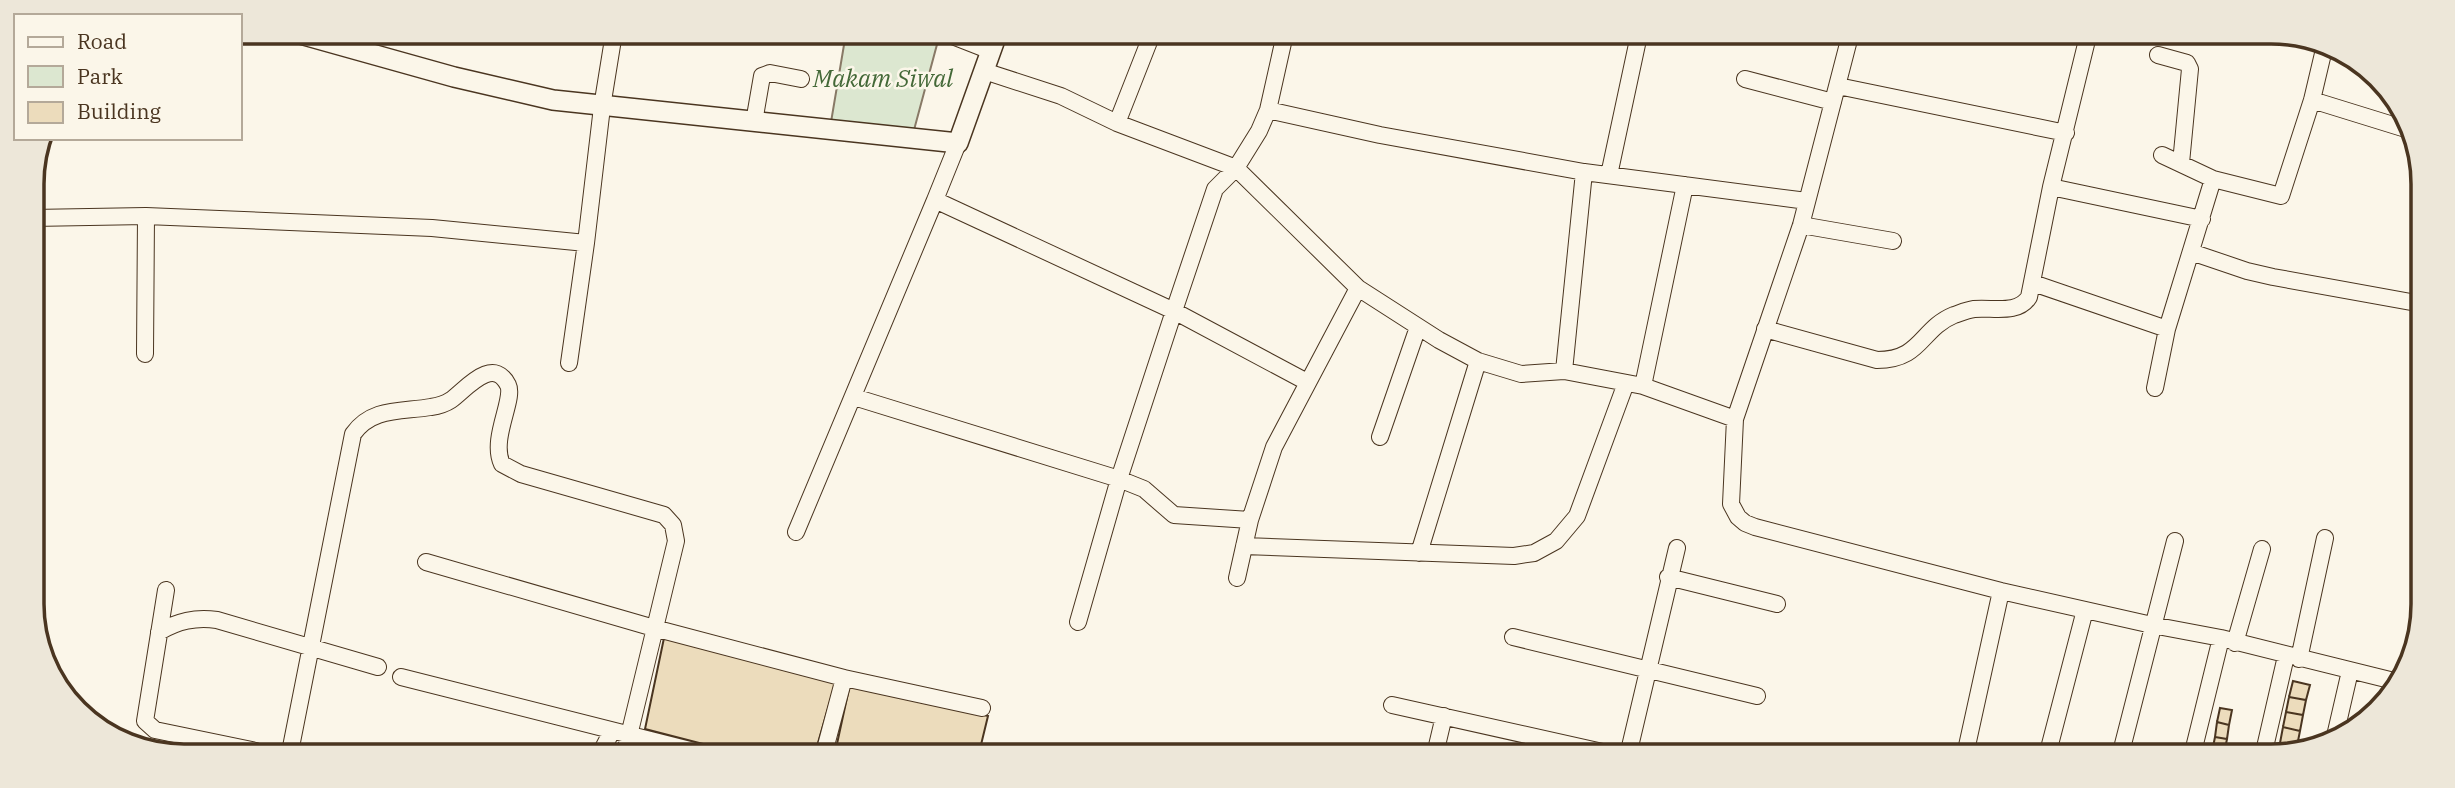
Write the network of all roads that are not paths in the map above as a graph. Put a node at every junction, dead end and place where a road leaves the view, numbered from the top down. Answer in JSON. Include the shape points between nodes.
{"nodes":[{"id":1,"x":336,"y":44,"type":"edge"},
{"id":2,"x":612,"y":44,"type":"edge"},
{"id":3,"x":993,"y":44,"type":"edge"},
{"id":4,"x":1148,"y":44,"type":"edge"},
{"id":5,"x":1282,"y":44,"type":"edge"},
{"id":6,"x":1637,"y":44,"type":"edge"},
{"id":7,"x":1848,"y":44,"type":"edge"},
{"id":8,"x":2086,"y":44,"type":"edge"},
{"id":9,"x":2323,"y":53,"type":"edge"},
{"id":10,"x":2158,"y":55,"type":"dead end"},
{"id":11,"x":984,"y":71,"type":"junction"},
{"id":12,"x":801,"y":79,"type":"dead end"},
{"id":13,"x":1745,"y":79,"type":"dead end"},
{"id":14,"x":1835,"y":94,"type":"junction"},
{"id":15,"x":2312,"y":100,"type":"junction"},
{"id":16,"x":602,"y":107,"type":"junction"},
{"id":17,"x":1268,"y":110,"type":"junction"},
{"id":18,"x":754,"y":122,"type":"junction"},
{"id":19,"x":1117,"y":123,"type":"junction"},
{"id":20,"x":2399,"y":127,"type":"edge"},
{"id":21,"x":2066,"y":133,"type":"junction"},
{"id":22,"x":958,"y":144,"type":"junction"},
{"id":23,"x":2162,"y":155,"type":"dead end"},
{"id":24,"x":2181,"y":163,"type":"junction"},
{"id":25,"x":1236,"y":168,"type":"junction"},
{"id":26,"x":1584,"y":172,"type":"junction"},
{"id":27,"x":1609,"y":175,"type":"junction"},
{"id":28,"x":2213,"y":179,"type":"junction"},
{"id":29,"x":1685,"y":185,"type":"junction"},
{"id":30,"x":2051,"y":187,"type":"junction"},
{"id":31,"x":935,"y":200,"type":"junction"},
{"id":32,"x":1807,"y":201,"type":"junction"},
{"id":33,"x":146,"y":216,"type":"junction"},
{"id":34,"x":44,"y":218,"type":"edge"},
{"id":35,"x":2202,"y":219,"type":"junction"},
{"id":36,"x":1801,"y":225,"type":"junction"},
{"id":37,"x":1894,"y":241,"type":"dead end"},
{"id":38,"x":586,"y":243,"type":"junction"},
{"id":39,"x":2191,"y":252,"type":"junction"},
{"id":40,"x":2033,"y":282,"type":"junction"},
{"id":41,"x":1358,"y":288,"type":"junction"},
{"id":42,"x":2411,"y":302,"type":"dead end"},
{"id":43,"x":1174,"y":311,"type":"junction"},
{"id":44,"x":1418,"y":327,"type":"junction"},
{"id":45,"x":1765,"y":329,"type":"junction"},
{"id":46,"x":2167,"y":329,"type":"junction"},
{"id":47,"x":145,"y":354,"type":"dead end"},
{"id":48,"x":1478,"y":361,"type":"junction"},
{"id":49,"x":569,"y":363,"type":"dead end"},
{"id":50,"x":1564,"y":371,"type":"junction"},
{"id":51,"x":1307,"y":382,"type":"junction"},
{"id":52,"x":1626,"y":383,"type":"junction"},
{"id":53,"x":1643,"y":386,"type":"junction"},
{"id":54,"x":2155,"y":388,"type":"dead end"},
{"id":55,"x":854,"y":397,"type":"junction"},
{"id":56,"x":1735,"y":424,"type":"junction"},
{"id":57,"x":1380,"y":437,"type":"dead end"},
{"id":58,"x":1119,"y":479,"type":"junction"},
{"id":59,"x":1250,"y":520,"type":"junction"},
{"id":60,"x":796,"y":532,"type":"dead end"},
{"id":61,"x":2326,"y":538,"type":"dead end"},
{"id":62,"x":2175,"y":541,"type":"dead end"},
{"id":63,"x":1244,"y":546,"type":"junction"},
{"id":64,"x":1677,"y":548,"type":"dead end"},
{"id":65,"x":2262,"y":549,"type":"dead end"},
{"id":66,"x":1419,"y":553,"type":"junction"},
{"id":67,"x":426,"y":562,"type":"dead end"},
{"id":68,"x":1668,"y":577,"type":"junction"},
{"id":69,"x":1237,"y":578,"type":"dead end"},
{"id":70,"x":166,"y":590,"type":"dead end"},
{"id":71,"x":2001,"y":591,"type":"junction"},
{"id":72,"x":1777,"y":604,"type":"dead end"},
{"id":73,"x":2085,"y":610,"type":"junction"},
{"id":74,"x":1078,"y":622,"type":"dead end"},
{"id":75,"x":2152,"y":625,"type":"junction"},
{"id":76,"x":654,"y":628,"type":"junction"},
{"id":77,"x":159,"y":632,"type":"junction"},
{"id":78,"x":1513,"y":637,"type":"dead end"},
{"id":79,"x":2228,"y":640,"type":"junction"},
{"id":80,"x":310,"y":647,"type":"junction"},
{"id":81,"x":2292,"y":657,"type":"junction"},
{"id":82,"x":378,"y":667,"type":"dead end"},
{"id":83,"x":1648,"y":670,"type":"junction"},
{"id":84,"x":2350,"y":671,"type":"junction"},
{"id":85,"x":401,"y":677,"type":"dead end"},
{"id":86,"x":844,"y":678,"type":"junction"},
{"id":87,"x":2389,"y":680,"type":"edge"},
{"id":88,"x":1757,"y":696,"type":"dead end"},
{"id":89,"x":1392,"y":705,"type":"dead end"},
{"id":90,"x":982,"y":708,"type":"dead end"},
{"id":91,"x":1444,"y":716,"type":"junction"},
{"id":92,"x":2337,"y":727,"type":"edge"},
{"id":93,"x":612,"y":732,"type":"junction"},
{"id":94,"x":630,"y":735,"type":"junction"},
{"id":95,"x":222,"y":744,"type":"edge"},
{"id":96,"x":292,"y":744,"type":"edge"},
{"id":97,"x":605,"y":744,"type":"edge"},
{"id":98,"x":627,"y":744,"type":"edge"},
{"id":99,"x":668,"y":744,"type":"edge"},
{"id":100,"x":826,"y":744,"type":"edge"},
{"id":101,"x":1437,"y":744,"type":"edge"},
{"id":102,"x":1567,"y":744,"type":"edge"},
{"id":103,"x":1631,"y":744,"type":"edge"},
{"id":104,"x":1967,"y":744,"type":"edge"},
{"id":105,"x":2050,"y":744,"type":"edge"},
{"id":106,"x":2123,"y":744,"type":"edge"},
{"id":107,"x":2196,"y":744,"type":"edge"},
{"id":108,"x":2267,"y":744,"type":"edge"}],
"edges":[{"from":1,"to":16,"type":"street","via":[[454,77]]},
{"from":2,"to":16,"type":"street"},
{"from":3,"to":11,"type":"street"},
{"from":4,"to":19,"type":"street"},
{"from":5,"to":17,"type":"street"},
{"from":6,"to":27,"type":"street"},
{"from":7,"to":14,"type":"street"},
{"from":8,"to":21,"type":"street"},
{"from":9,"to":15,"type":"street"},
{"from":10,"to":24,"type":"street","via":[[2187,63],[2190,69]]},
{"from":11,"to":19,"type":"street","via":[[1060,96]]},
{"from":11,"to":22,"type":"street"},
{"from":12,"to":18,"type":"street","via":[[770,73],[762,76]]},
{"from":13,"to":14,"type":"street"},
{"from":14,"to":21,"type":"street"},
{"from":14,"to":32,"type":"street"},
{"from":15,"to":20,"type":"street"},
{"from":15,"to":28,"type":"street","via":[[2281,196]]},
{"from":16,"to":18,"type":"street"},
{"from":16,"to":38,"type":"street"},
{"from":17,"to":25,"type":"street"},
{"from":17,"to":26,"type":"street"},
{"from":18,"to":22,"type":"street"},
{"from":19,"to":25,"type":"street"},
{"from":21,"to":30,"type":"street"},
{"from":22,"to":31,"type":"street"},
{"from":23,"to":24,"type":"street"},
{"from":24,"to":28,"type":"street"},
{"from":25,"to":41,"type":"street"},
{"from":25,"to":43,"type":"street","via":[[1215,189]]},
{"from":26,"to":27,"type":"street"},
{"from":26,"to":50,"type":"street"},
{"from":27,"to":29,"type":"street"},
{"from":28,"to":35,"type":"street"},
{"from":29,"to":32,"type":"street"},
{"from":29,"to":53,"type":"street"},
{"from":30,"to":35,"type":"street"},
{"from":30,"to":40,"type":"street"},
{"from":31,"to":43,"type":"street"},
{"from":31,"to":55,"type":"street"},
{"from":32,"to":36,"type":"street"},
{"from":33,"to":34,"type":"street"},
{"from":33,"to":38,"type":"street","via":[[463,229]]},
{"from":33,"to":47,"type":"street"},
{"from":35,"to":39,"type":"street"},
{"from":36,"to":37,"type":"street"},
{"from":36,"to":45,"type":"street"},
{"from":38,"to":49,"type":"street"},
{"from":39,"to":42,"type":"street","via":[[2260,274]]},
{"from":39,"to":46,"type":"street"},
{"from":40,"to":45,"type":"street","via":[[2024,305],[1972,309],[1950,317],[1917,347],[1893,360],[1877,360]]},
{"from":40,"to":46,"type":"street"},
{"from":41,"to":44,"type":"street"},
{"from":41,"to":51,"type":"street"},
{"from":43,"to":51,"type":"street"},
{"from":43,"to":58,"type":"street"},
{"from":44,"to":48,"type":"street"},
{"from":44,"to":57,"type":"street"},
{"from":45,"to":56,"type":"street"},
{"from":46,"to":54,"type":"street"},
{"from":48,"to":50,"type":"street","via":[[1521,374]]},
{"from":48,"to":66,"type":"street"},
{"from":50,"to":52,"type":"street"},
{"from":51,"to":59,"type":"street","via":[[1275,447]]},
{"from":52,"to":53,"type":"street"},
{"from":52,"to":66,"type":"street","via":[[1577,516],[1556,541],[1524,556]]},
{"from":53,"to":56,"type":"street"},
{"from":55,"to":58,"type":"street"},
{"from":55,"to":60,"type":"street"},
{"from":56,"to":71,"type":"street","via":[[1731,504],[1745,523]]},
{"from":58,"to":59,"type":"street","via":[[1144,489],[1174,515]]},
{"from":58,"to":74,"type":"street"},
{"from":59,"to":63,"type":"street"},
{"from":61,"to":81,"type":"street"},
{"from":62,"to":75,"type":"street"},
{"from":63,"to":66,"type":"street"},
{"from":63,"to":69,"type":"street"},
{"from":64,"to":68,"type":"street"},
{"from":65,"to":79,"type":"street"},
{"from":67,"to":76,"type":"street"},
{"from":68,"to":72,"type":"street"},
{"from":68,"to":83,"type":"street"},
{"from":70,"to":77,"type":"street"},
{"from":71,"to":73,"type":"street"},
{"from":71,"to":104,"type":"street"},
{"from":73,"to":75,"type":"street"},
{"from":73,"to":105,"type":"street"},
{"from":75,"to":79,"type":"street"},
{"from":75,"to":106,"type":"street"},
{"from":76,"to":80,"type":"street","via":[[676,541],[668,518],[509,469],[499,458],[509,386],[493,374],[482,375],[449,401],[391,411],[358,427],[350,442]]},
{"from":76,"to":86,"type":"street"},
{"from":76,"to":94,"type":"street"},
{"from":77,"to":80,"type":"street","via":[[172,624],[202,618]]},
{"from":77,"to":95,"type":"street","via":[[145,721],[155,730]]},
{"from":78,"to":83,"type":"street"},
{"from":79,"to":81,"type":"street"},
{"from":79,"to":107,"type":"street"},
{"from":80,"to":82,"type":"street"},
{"from":80,"to":96,"type":"street"},
{"from":81,"to":84,"type":"street"},
{"from":81,"to":108,"type":"street"},
{"from":83,"to":88,"type":"street"},
{"from":83,"to":103,"type":"street"},
{"from":84,"to":87,"type":"street"},
{"from":84,"to":92,"type":"street"},
{"from":85,"to":93,"type":"street"},
{"from":86,"to":90,"type":"street"},
{"from":86,"to":100,"type":"street"},
{"from":89,"to":91,"type":"street"},
{"from":91,"to":101,"type":"street"},
{"from":91,"to":102,"type":"street"},
{"from":93,"to":94,"type":"street"},
{"from":93,"to":97,"type":"street"},
{"from":94,"to":98,"type":"street"},
{"from":94,"to":99,"type":"street"}]}
